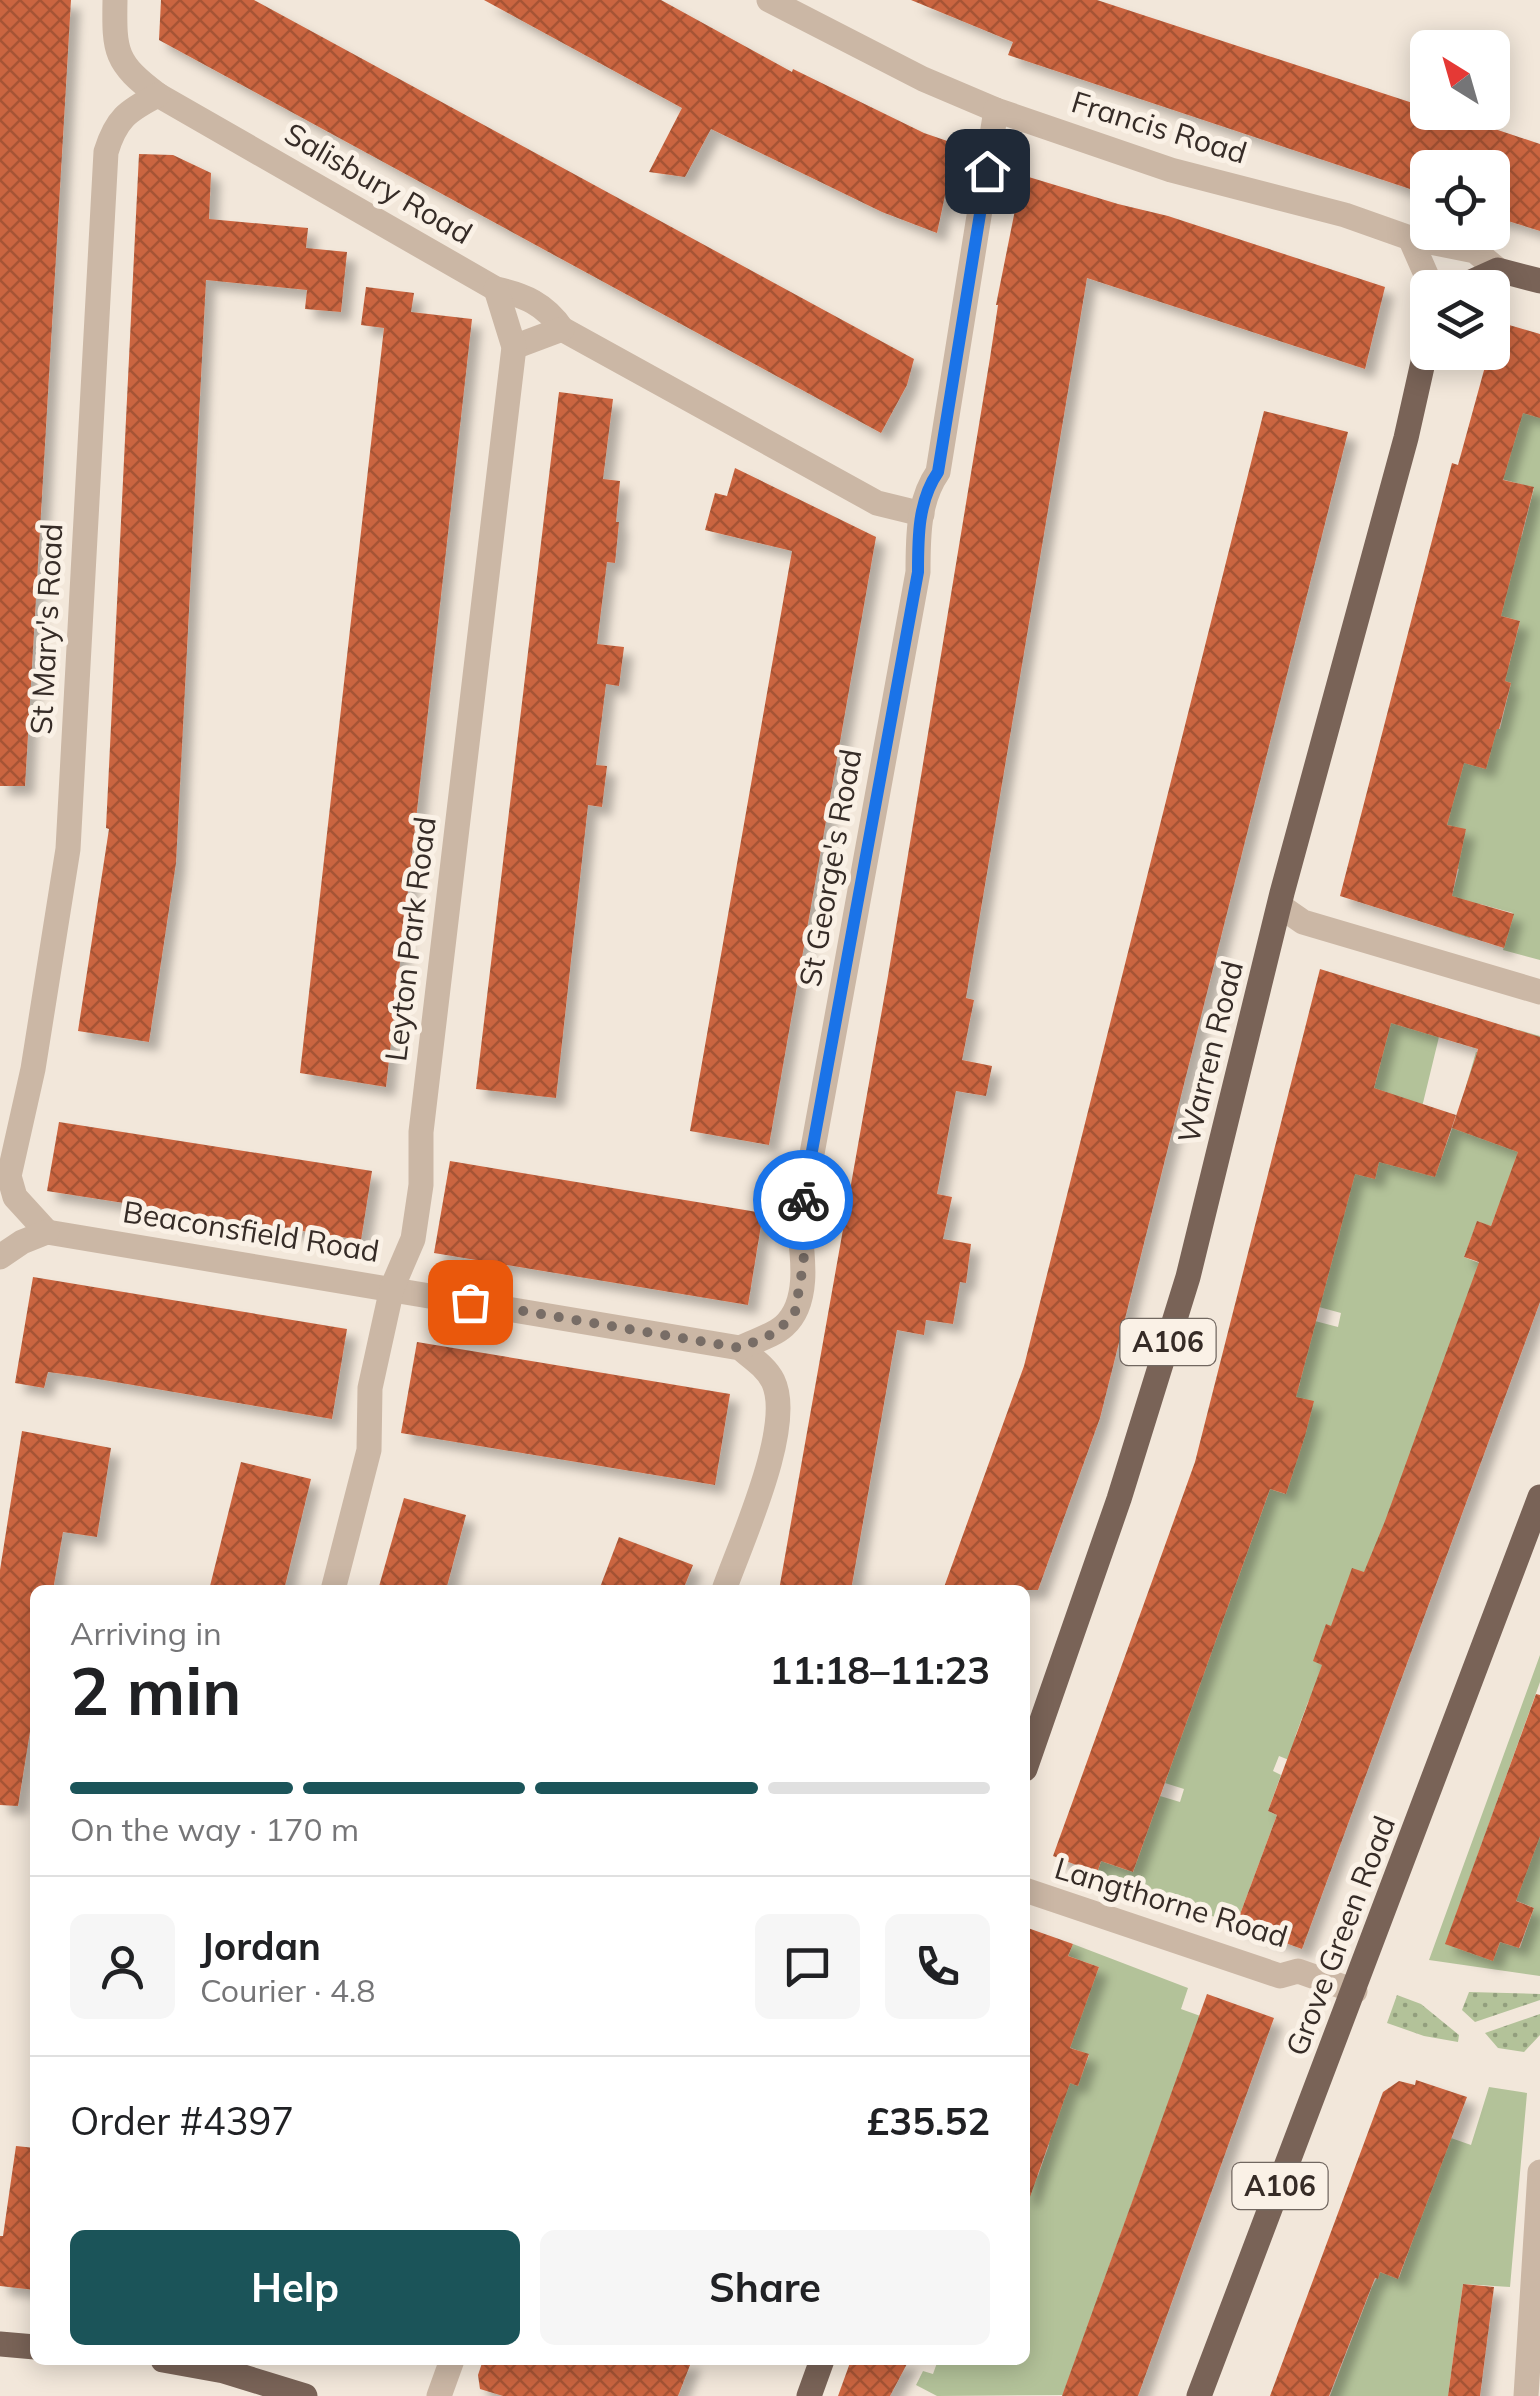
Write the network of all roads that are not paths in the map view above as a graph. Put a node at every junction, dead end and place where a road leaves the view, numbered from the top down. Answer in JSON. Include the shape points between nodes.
{"nodes":[{"id":1,"x":115,"y":0,"type":"edge"},
{"id":2,"x":769,"y":0,"type":"edge"},
{"id":3,"x":158,"y":96,"type":"junction"},
{"id":4,"x":996,"y":110,"type":"junction"},
{"id":5,"x":1410,"y":238,"type":"edge"},
{"id":6,"x":1470,"y":250,"type":"edge"},
{"id":7,"x":1498,"y":270,"type":"edge"},
{"id":8,"x":1510,"y":273,"type":"edge"},
{"id":9,"x":1540,"y":281,"type":"edge"},
{"id":10,"x":496,"y":289,"type":"junction"},
{"id":11,"x":562,"y":328,"type":"junction"},
{"id":12,"x":514,"y":347,"type":"junction"},
{"id":13,"x":1421,"y":370,"type":"edge"},
{"id":14,"x":922,"y":514,"type":"junction"},
{"id":15,"x":1280,"y":906,"type":"junction"},
{"id":16,"x":1540,"y":992,"type":"edge"},
{"id":17,"x":47,"y":1232,"type":"junction"},
{"id":18,"x":0,"y":1258,"type":"edge"},
{"id":19,"x":392,"y":1288,"type":"junction"},
{"id":20,"x":740,"y":1348,"type":"junction"},
{"id":21,"x":1540,"y":1497,"type":"edge"},
{"id":22,"x":335,"y":1585,"type":"edge"},
{"id":23,"x":726,"y":1585,"type":"edge"},
{"id":24,"x":1030,"y":1755,"type":"edge"},
{"id":25,"x":1030,"y":1892,"type":"edge"},
{"id":26,"x":1356,"y":1990,"type":"junction"},
{"id":27,"x":1540,"y":2172,"type":"edge"},
{"id":28,"x":0,"y":2344,"type":"edge"},
{"id":29,"x":30,"y":2347,"type":"edge"},
{"id":30,"x":191,"y":2365,"type":"edge"},
{"id":31,"x":450,"y":2365,"type":"edge"},
{"id":32,"x":820,"y":2365,"type":"edge"},
{"id":33,"x":305,"y":2396,"type":"edge"},
{"id":34,"x":440,"y":2396,"type":"edge"},
{"id":35,"x":809,"y":2396,"type":"edge"},
{"id":36,"x":1199,"y":2396,"type":"edge"},
{"id":37,"x":1526,"y":2396,"type":"edge"}],
"edges":[{"from":1,"to":3,"type":"street","via":[[119,59]]},
{"from":2,"to":4,"type":"street","name":"Francis Road"},
{"from":3,"to":10,"type":"street","name":"Salisbury Road"},
{"from":3,"to":17,"type":"street","name":"St Mary's Road","via":[[123,116],[106,152],[68,849],[34,1069],[9,1176],[15,1197]]},
{"from":4,"to":5,"type":"street","name":"Francis Road","via":[[1171,170]]},
{"from":4,"to":14,"type":"street","name":"St George's Road","via":[[938,472],[926,489]]},
{"from":6,"to":7,"type":"street","name":"Francis Road"},
{"from":8,"to":9,"type":"main road","name":"Francis Road"},
{"from":10,"to":11,"type":"street","name":"Salisbury Road","via":[[550,311]]},
{"from":10,"to":12,"type":"street","name":"Leyton Park Road"},
{"from":11,"to":12,"type":"street"},
{"from":11,"to":14,"type":"street","name":"Salisbury Road","via":[[876,503]]},
{"from":12,"to":19,"type":"street","name":"Leyton Park Road","via":[[421,1132],[421,1185],[413,1239]]},
{"from":13,"to":15,"type":"main road","name":"Warren Road","number":"A106"},
{"from":14,"to":20,"type":"street","name":"St George's Road","via":[[918,572],[799,1226],[800,1295],[788,1324]]},
{"from":15,"to":16,"type":"street","via":[[1303,922]]},
{"from":15,"to":24,"type":"main road","name":"Warren Road","number":"A106","via":[[1188,1277]]},
{"from":17,"to":18,"type":"street"},
{"from":17,"to":19,"type":"street","name":"Beaconsfield Road"},
{"from":19,"to":20,"type":"street","name":"Beaconsfield Road"},
{"from":19,"to":22,"type":"street","name":"Leyton Park Road","via":[[370,1388],[369,1450]]},
{"from":20,"to":23,"type":"street","via":[[774,1383],[778,1414],[770,1463]]},
{"from":21,"to":26,"type":"main road","name":"Grove Green Road","number":"A106"},
{"from":25,"to":26,"type":"street","name":"Langthorne Road","via":[[1280,1976],[1298,1971]]},
{"from":26,"to":36,"type":"main road","name":"Grove Green Road","number":"A106"},
{"from":27,"to":37,"type":"street"},
{"from":28,"to":29,"type":"main road"},
{"from":30,"to":33,"type":"main road"},
{"from":31,"to":34,"type":"street"},
{"from":32,"to":35,"type":"main road"}]}
